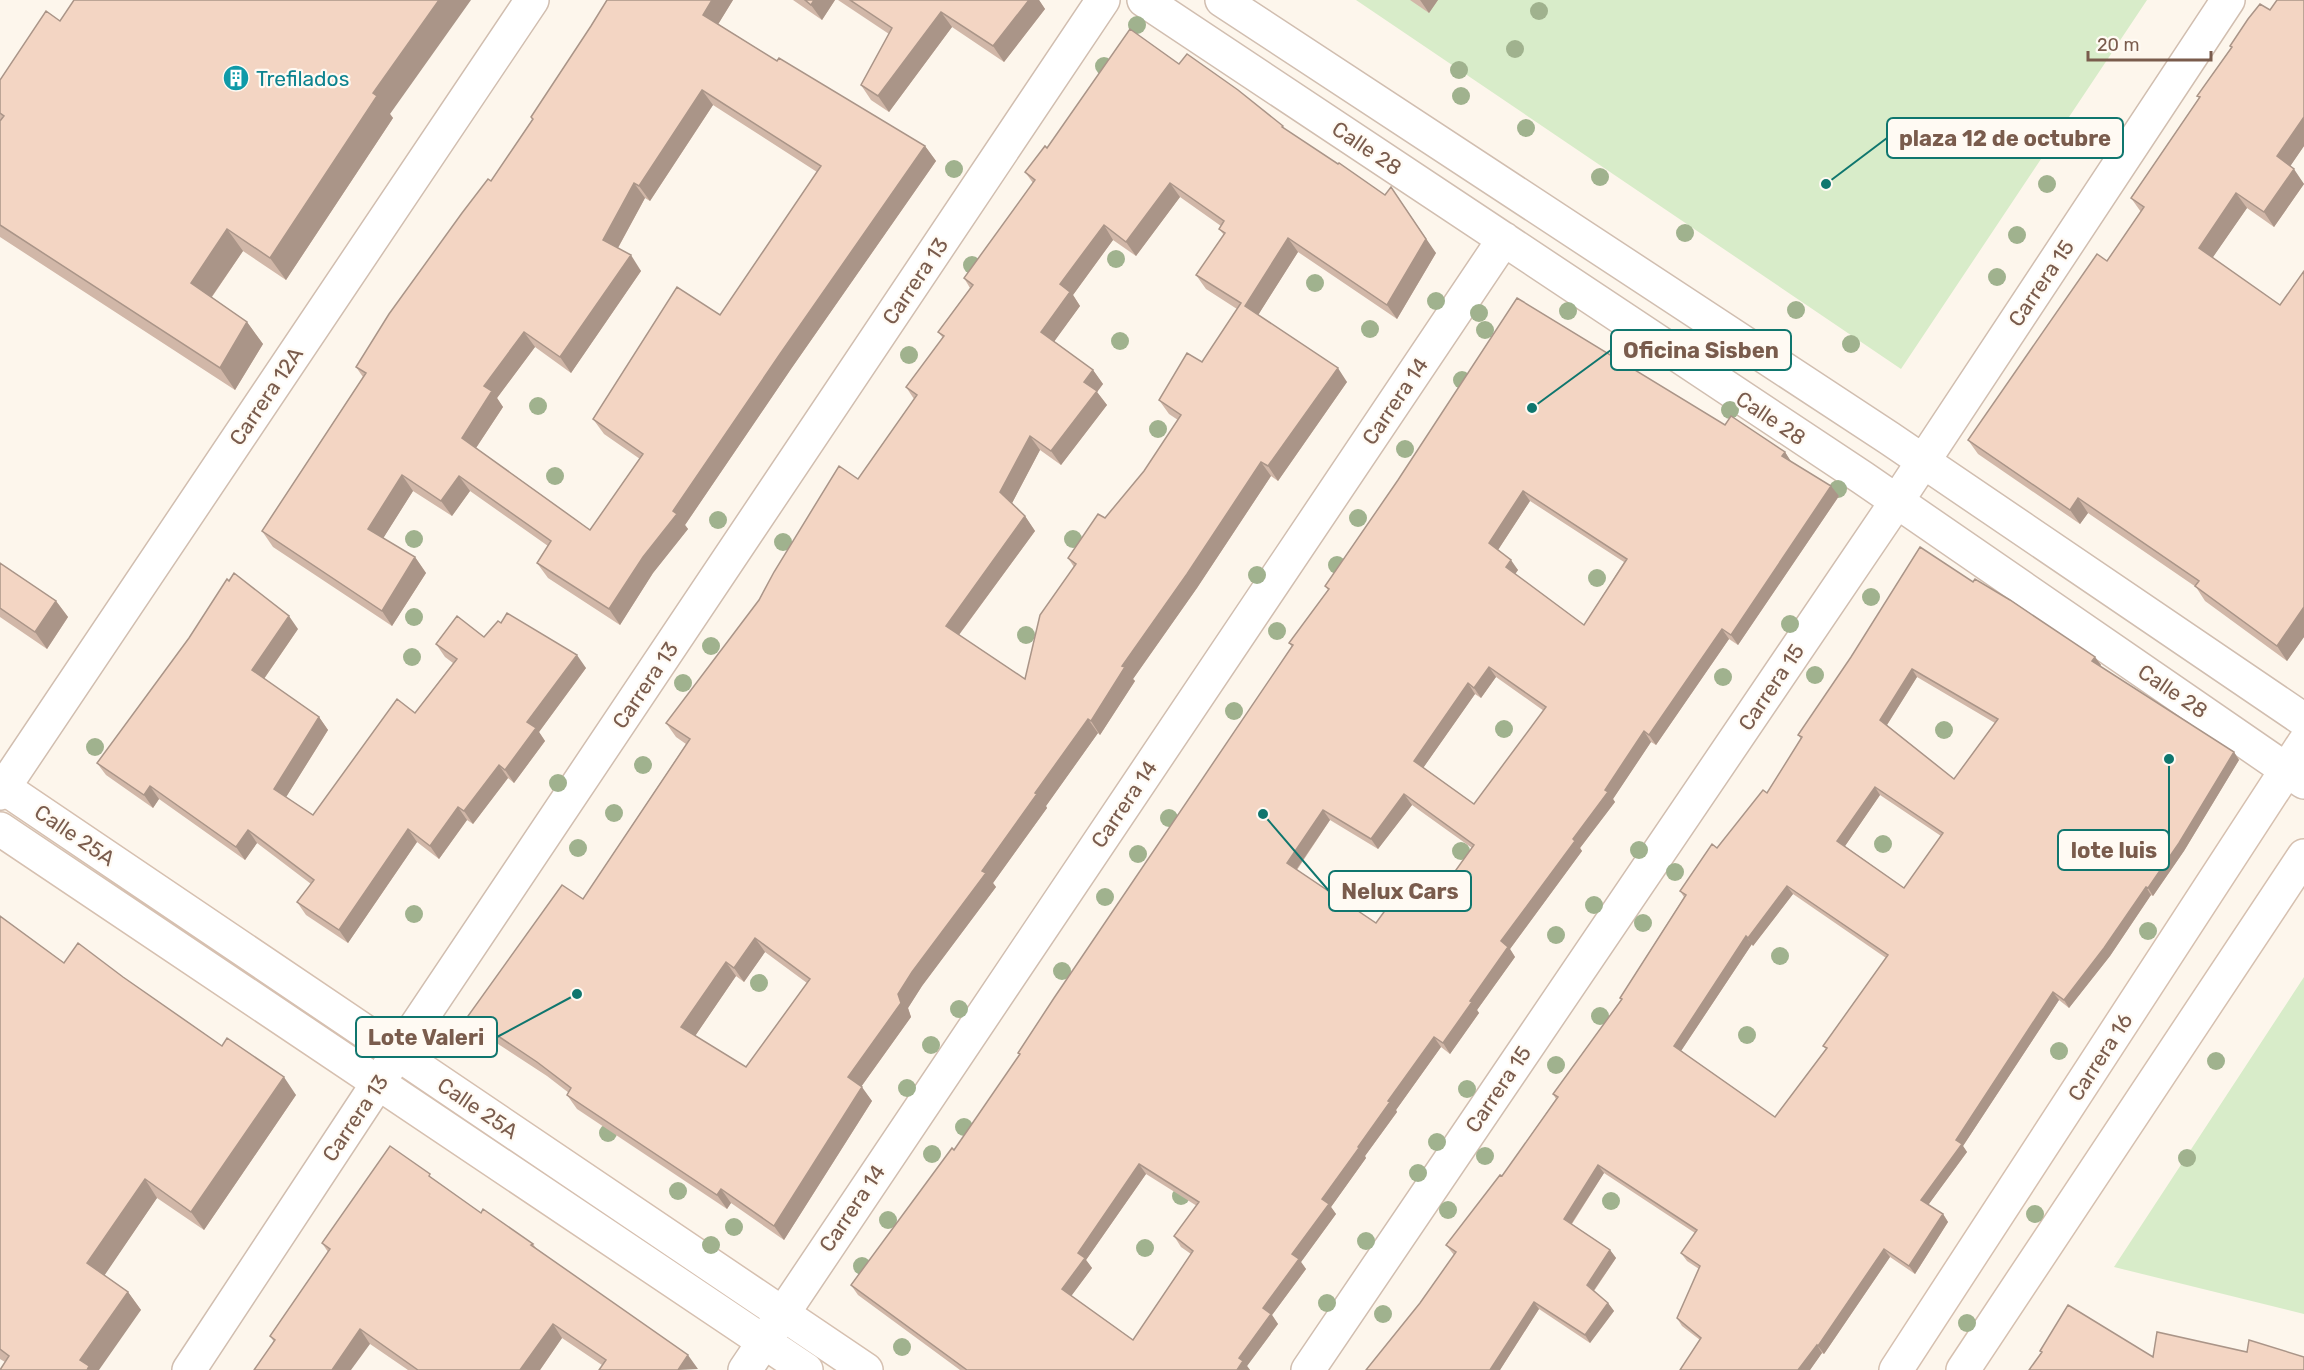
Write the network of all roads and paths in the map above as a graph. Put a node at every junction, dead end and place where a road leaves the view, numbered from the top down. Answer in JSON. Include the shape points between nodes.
{"nodes":[{"id":1,"x":532,"y":0,"type":"edge"},
{"id":2,"x":1103,"y":0,"type":"edge"},
{"id":3,"x":1144,"y":0,"type":"edge"},
{"id":4,"x":1222,"y":0,"type":"edge"},
{"id":5,"x":2228,"y":0,"type":"edge"},
{"id":6,"x":1504,"y":239,"type":"junction"},
{"id":7,"x":1923,"y":461,"type":"junction"},
{"id":8,"x":1897,"y":501,"type":"junction"},
{"id":9,"x":2304,"y":720,"type":"edge"},
{"id":10,"x":2298,"y":765,"type":"edge"},
{"id":11,"x":1,"y":788,"type":"edge"},
{"id":12,"x":0,"y":829,"type":"edge"},
{"id":13,"x":2304,"y":856,"type":"edge"},
{"id":14,"x":398,"y":1054,"type":"junction"},
{"id":15,"x":378,"y":1083,"type":"junction"},
{"id":16,"x":782,"y":1313,"type":"junction"},
{"id":17,"x":763,"y":1342,"type":"junction"},
{"id":18,"x":189,"y":1370,"type":"edge"},
{"id":19,"x":745,"y":1370,"type":"edge"},
{"id":20,"x":806,"y":1370,"type":"edge"},
{"id":21,"x":866,"y":1370,"type":"edge"},
{"id":22,"x":1308,"y":1370,"type":"edge"},
{"id":23,"x":1896,"y":1370,"type":"edge"},
{"id":24,"x":1963,"y":1370,"type":"edge"}],
"edges":[{"from":1,"to":11,"type":"street","name":"Carrera 12A"},
{"from":2,"to":14,"type":"street","name":"Carrera 13"},
{"from":3,"to":6,"type":"street","name":"Calle 28"},
{"from":4,"to":7,"type":"street","name":"Calle 28"},
{"from":5,"to":7,"type":"street","name":"Carrera 15"},
{"from":6,"to":8,"type":"street","name":"Calle 28"},
{"from":6,"to":16,"type":"street","name":"Carrera 14"},
{"from":7,"to":8,"type":"street","name":"Carrera 15"},
{"from":7,"to":9,"type":"street","name":"Calle 28"},
{"from":8,"to":10,"type":"street","name":"Calle 28"},
{"from":8,"to":22,"type":"street","name":"Carrera 15"},
{"from":10,"to":23,"type":"street","name":"Carrera 16"},
{"from":11,"to":14,"type":"street","name":"Calle 25A"},
{"from":12,"to":15,"type":"street","name":"Calle 25A"},
{"from":13,"to":24,"type":"street"},
{"from":14,"to":15,"type":"street","name":"Carrera 13"},
{"from":14,"to":16,"type":"street","name":"Calle 25A"},
{"from":15,"to":17,"type":"street","name":"Calle 25A"},
{"from":15,"to":18,"type":"street","name":"Carrera 13"},
{"from":16,"to":17,"type":"street","name":"Carrera 14"},
{"from":16,"to":21,"type":"street","name":"Calle 25A"},
{"from":17,"to":19,"type":"street","name":"Carrera 14"},
{"from":17,"to":20,"type":"street","name":"Calle 25A"}]}
